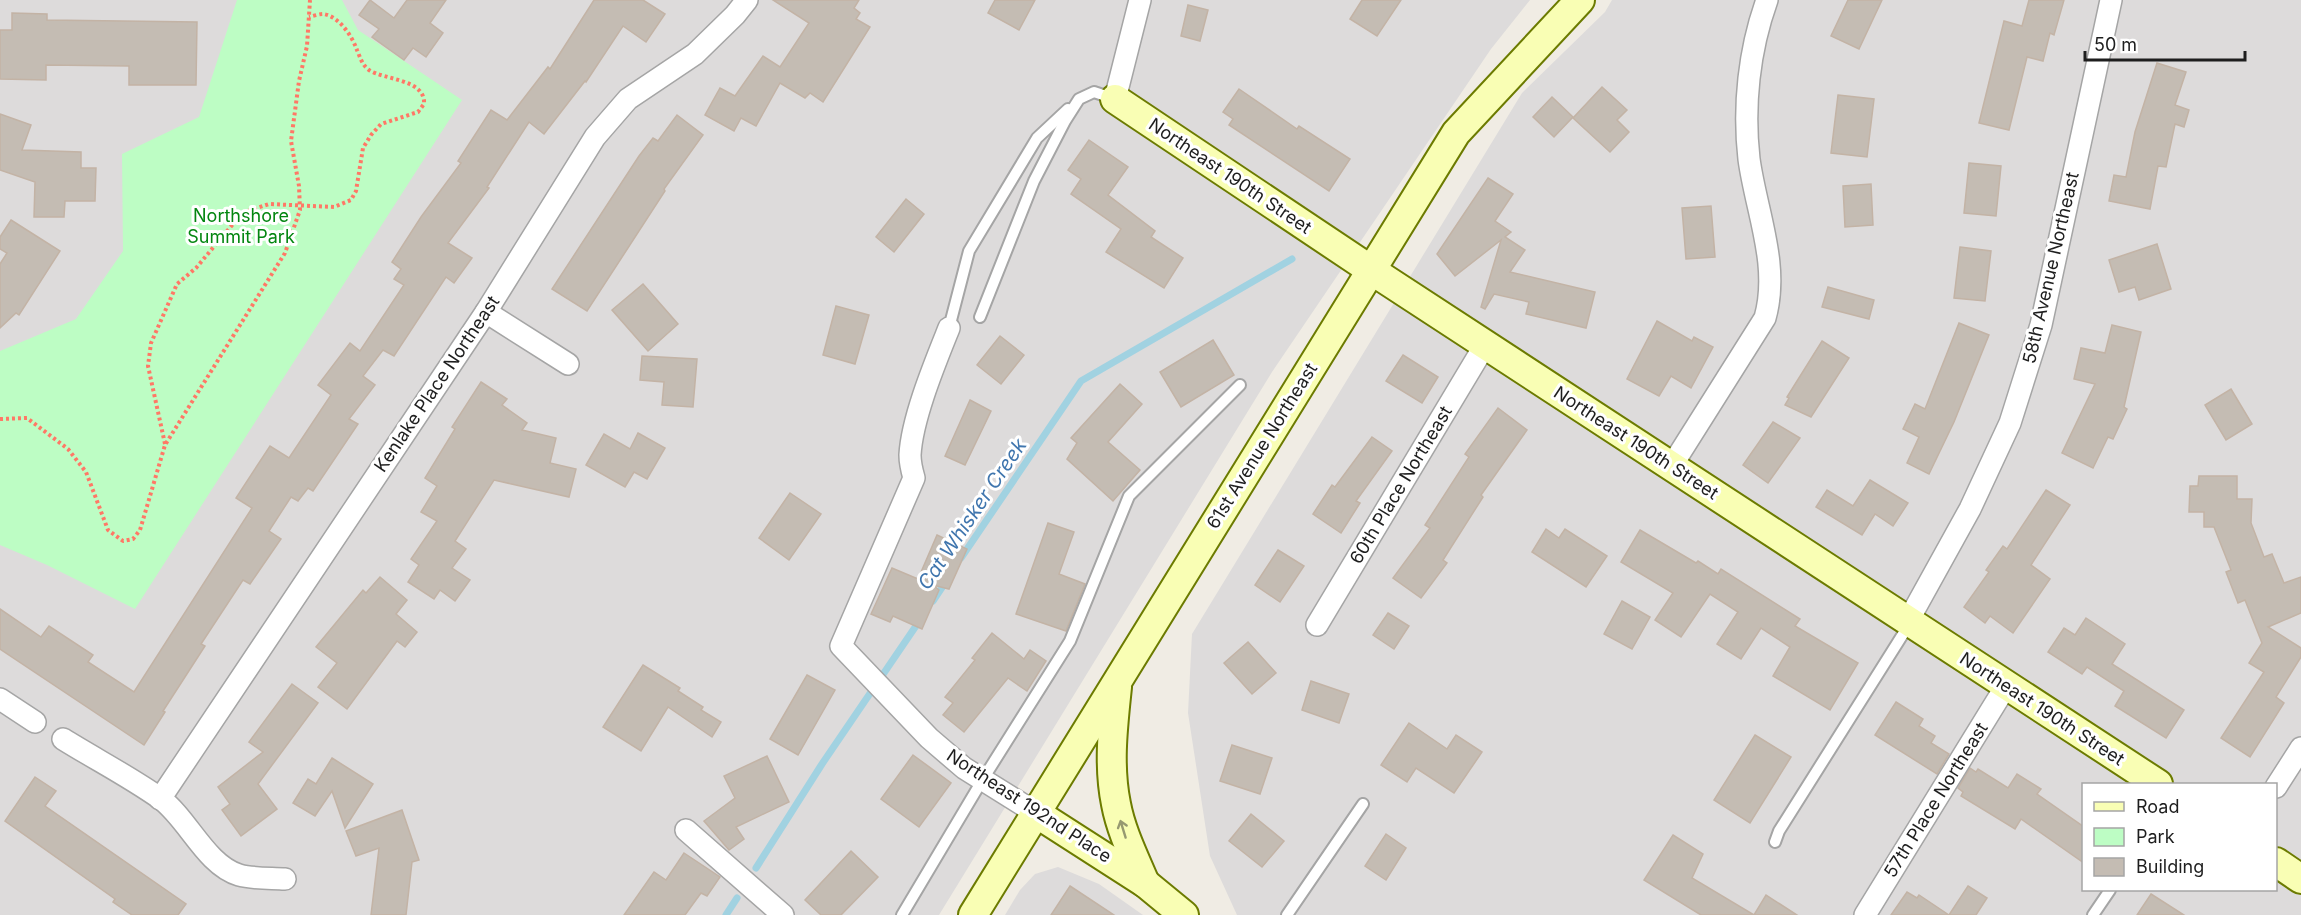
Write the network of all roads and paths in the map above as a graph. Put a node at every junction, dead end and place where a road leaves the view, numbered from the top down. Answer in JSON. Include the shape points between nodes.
{"nodes":[{"id":1,"x":310,"y":0,"type":"edge"},
{"id":2,"x":747,"y":0,"type":"edge"},
{"id":3,"x":1140,"y":0,"type":"edge"},
{"id":4,"x":1580,"y":0,"type":"edge"},
{"id":5,"x":1767,"y":0,"type":"edge"},
{"id":6,"x":2111,"y":0,"type":"edge"},
{"id":7,"x":309,"y":17,"type":"junction"},
{"id":8,"x":1079,"y":99,"type":"junction"},
{"id":9,"x":1115,"y":99,"type":"junction"},
{"id":10,"x":299,"y":207,"type":"junction"},
{"id":11,"x":1371,"y":270,"type":"junction"},
{"id":12,"x":486,"y":312,"type":"junction"},
{"id":13,"x":980,"y":317,"type":"dead end"},
{"id":14,"x":949,"y":328,"type":"joint"},
{"id":15,"x":1485,"y":345,"type":"junction"},
{"id":16,"x":568,"y":364,"type":"dead end"},
{"id":17,"x":1240,"y":385,"type":"dead end"},
{"id":18,"x":0,"y":419,"type":"edge"},
{"id":19,"x":165,"y":445,"type":"junction"},
{"id":20,"x":1671,"y":467,"type":"junction"},
{"id":21,"x":1909,"y":621,"type":"junction"},
{"id":22,"x":1317,"y":625,"type":"dead end"},
{"id":23,"x":1119,"y":678,"type":"junction"},
{"id":24,"x":2006,"y":686,"type":"junction"},
{"id":25,"x":0,"y":699,"type":"edge"},
{"id":26,"x":35,"y":722,"type":"dead end"},
{"id":27,"x":63,"y":739,"type":"dead end"},
{"id":28,"x":2301,"y":748,"type":"edge"},
{"id":29,"x":983,"y":779,"type":"junction"},
{"id":30,"x":2156,"y":783,"type":"edge"},
{"id":31,"x":2277,"y":785,"type":"edge"},
{"id":32,"x":160,"y":799,"type":"junction"},
{"id":33,"x":1363,"y":804,"type":"dead end"},
{"id":34,"x":1036,"y":813,"type":"junction"},
{"id":35,"x":686,"y":830,"type":"dead end"},
{"id":36,"x":1775,"y":842,"type":"dead end"},
{"id":37,"x":2277,"y":863,"type":"edge"},
{"id":38,"x":285,"y":879,"type":"dead end"},
{"id":39,"x":2301,"y":879,"type":"edge"},
{"id":40,"x":1144,"y":883,"type":"junction"},
{"id":41,"x":2109,"y":891,"type":"edge"},
{"id":42,"x":783,"y":915,"type":"edge"},
{"id":43,"x":902,"y":915,"type":"edge"},
{"id":44,"x":973,"y":915,"type":"edge"},
{"id":45,"x":1184,"y":915,"type":"edge"},
{"id":46,"x":1287,"y":915,"type":"edge"},
{"id":47,"x":1865,"y":915,"type":"edge"},
{"id":48,"x":2093,"y":915,"type":"edge"}],
"edges":[{"from":1,"to":7,"type":"path"},
{"from":2,"to":12,"type":"street","name":"Kenlake Place Northeast","via":[[695,54],[628,99],[595,137]]},
{"from":3,"to":9,"type":"street"},
{"from":4,"to":11,"type":"main road","name":"61st Avenue Northeast","via":[[1456,133]]},
{"from":5,"to":20,"type":"street","via":[[1759,22],[1747,93],[1749,159],[1771,276],[1770,300],[1765,318]]},
{"from":6,"to":21,"type":"street","name":"58th Avenue Northeast","via":[[2041,325],[2010,423],[1970,509]]},
{"from":7,"to":10,"type":"path","via":[[308,46],[291,141]]},
{"from":7,"to":10,"type":"path","via":[[323,14],[333,18],[348,31],[368,69],[412,84],[425,100],[418,112],[381,124],[371,135],[363,148],[351,200],[334,207]]},
{"from":8,"to":9,"type":"lane","via":[[1094,92]]},
{"from":8,"to":13,"type":"lane","via":[[1034,181]]},
{"from":8,"to":14,"type":"lane","via":[[1037,138],[969,252]]},
{"from":9,"to":11,"type":"main road","name":"Northeast 190th Street"},
{"from":10,"to":19,"type":"path","via":[[285,253]]},
{"from":10,"to":19,"type":"path","via":[[269,204],[248,211],[177,284],[150,344],[147,366]]},
{"from":11,"to":15,"type":"main road","name":"Northeast 190th Street"},
{"from":11,"to":23,"type":"main road","name":"61st Avenue Northeast"},
{"from":12,"to":16,"type":"street"},
{"from":12,"to":32,"type":"street","name":"Kenlake Place Northeast"},
{"from":14,"to":29,"type":"street","name":"Northeast 192nd Place","via":[[917,420],[910,455],[914,478],[842,646],[929,738]]},
{"from":15,"to":20,"type":"main road","name":"Northeast 190th Street"},
{"from":15,"to":22,"type":"street","name":"60th Place Northeast"},
{"from":17,"to":29,"type":"lane","via":[[1129,496],[1070,641]]},
{"from":18,"to":19,"type":"path","via":[[27,418],[68,449],[86,472],[108,530],[123,540],[133,539],[140,530]]},
{"from":20,"to":21,"type":"main road","name":"Northeast 190th Street"},
{"from":21,"to":24,"type":"main road","name":"Northeast 190th Street"},
{"from":21,"to":36,"type":"lane"},
{"from":23,"to":34,"type":"main road","name":"61st Avenue Northeast"},
{"from":40,"to":23,"type":"main road","one_way":true,"via":[[1116,805],[1112,778],[1112,732]]},
{"from":24,"to":30,"type":"main road","name":"Northeast 190th Street"},
{"from":24,"to":47,"type":"street","name":"57th Place Northeast"},
{"from":25,"to":26,"type":"street"},
{"from":27,"to":32,"type":"street"},
{"from":28,"to":31,"type":"street"},
{"from":29,"to":34,"type":"street","name":"Northeast 192nd Place"},
{"from":29,"to":43,"type":"lane"},
{"from":32,"to":38,"type":"street","via":[[176,811],[216,860],[238,874]]},
{"from":33,"to":46,"type":"lane"},
{"from":34,"to":40,"type":"main road","name":"Northeast 192nd Place"},
{"from":34,"to":44,"type":"main road","name":"61st Avenue Northeast"},
{"from":35,"to":42,"type":"street"},
{"from":37,"to":39,"type":"main road"},
{"from":40,"to":45,"type":"main road","name":"Northeast 192nd Place"},
{"from":41,"to":48,"type":"lane"}]}
